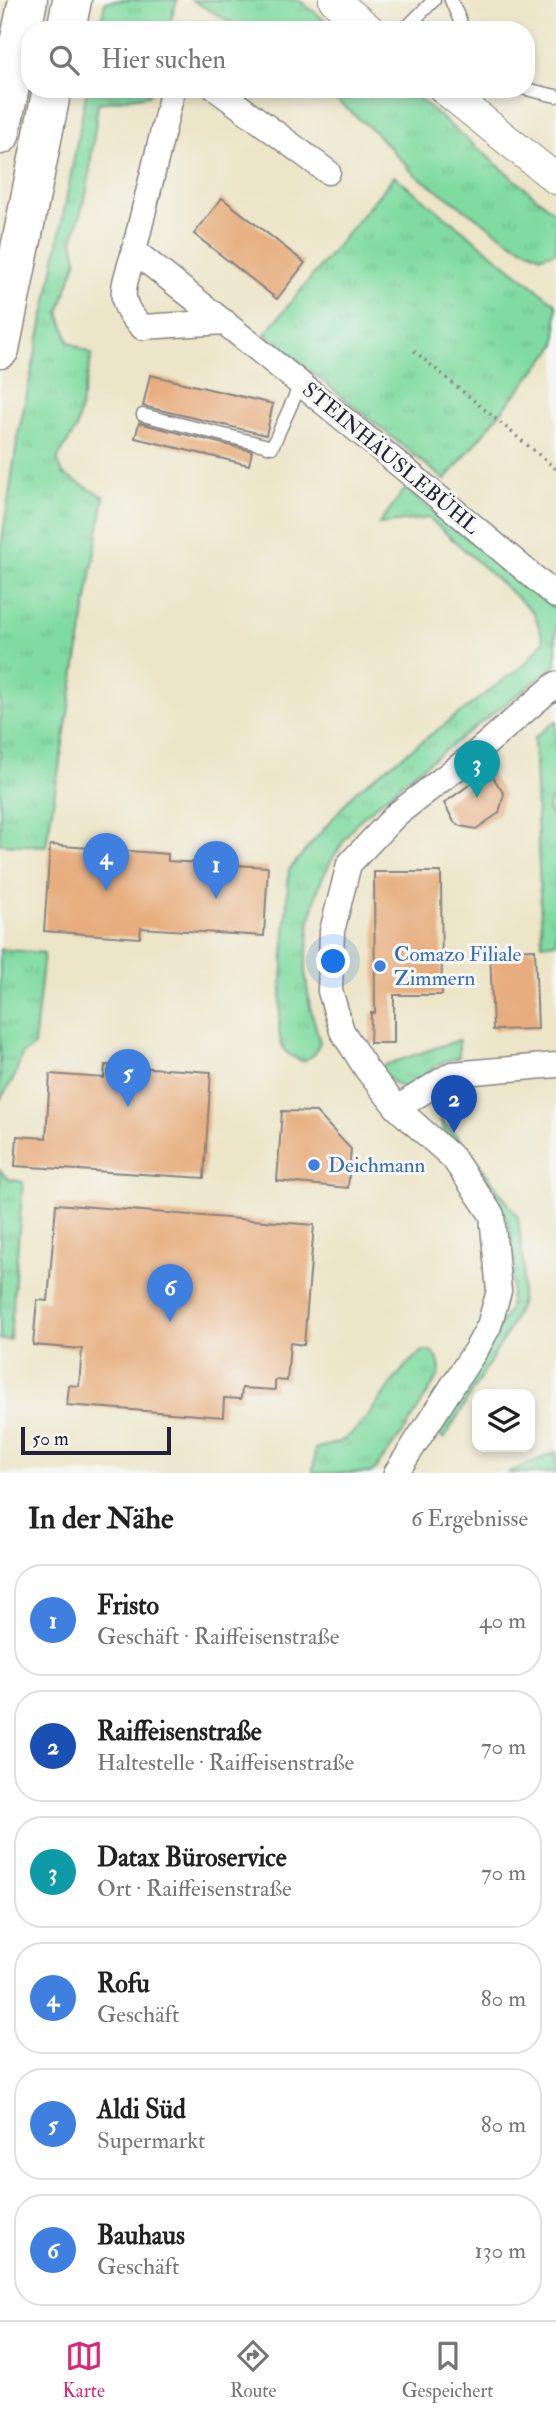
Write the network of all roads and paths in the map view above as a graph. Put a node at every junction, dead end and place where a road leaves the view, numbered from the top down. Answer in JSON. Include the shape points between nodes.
{"nodes":[{"id":1,"x":28,"y":0,"type":"edge"},
{"id":2,"x":72,"y":0,"type":"edge"},
{"id":3,"x":334,"y":0,"type":"edge"},
{"id":4,"x":435,"y":0,"type":"edge"},
{"id":5,"x":451,"y":0,"type":"edge"},
{"id":6,"x":22,"y":21,"type":"edge"},
{"id":7,"x":68,"y":21,"type":"edge"},
{"id":8,"x":359,"y":21,"type":"edge"},
{"id":9,"x":413,"y":21,"type":"edge"},
{"id":10,"x":460,"y":21,"type":"edge"},
{"id":11,"x":21,"y":24,"type":"edge"},
{"id":12,"x":6,"y":76,"type":"edge"},
{"id":13,"x":535,"y":92,"type":"edge"},
{"id":14,"x":556,"y":96,"type":"edge"},
{"id":15,"x":50,"y":98,"type":"edge"},
{"id":16,"x":171,"y":98,"type":"edge"},
{"id":17,"x":228,"y":98,"type":"edge"},
{"id":18,"x":455,"y":98,"type":"edge"},
{"id":19,"x":0,"y":135,"type":"edge"},
{"id":20,"x":328,"y":172,"type":"dead end"},
{"id":21,"x":556,"y":179,"type":"edge"},
{"id":22,"x":134,"y":251,"type":"junction"},
{"id":23,"x":225,"y":322,"type":"junction"},
{"id":24,"x":0,"y":349,"type":"edge"},
{"id":25,"x":414,"y":351,"type":"dead end"},
{"id":26,"x":301,"y":383,"type":"junction"},
{"id":27,"x":143,"y":415,"type":"dead end"},
{"id":28,"x":556,"y":469,"type":"edge"},
{"id":29,"x":556,"y":596,"type":"edge"},
{"id":30,"x":556,"y":684,"type":"edge"},
{"id":31,"x":556,"y":1065,"type":"edge"},
{"id":32,"x":397,"y":1108,"type":"junction"},
{"id":33,"x":396,"y":1473,"type":"edge"}],
"edges":[{"from":1,"to":6,"type":"highway"},
{"from":2,"to":7,"type":"highway"},
{"from":3,"to":8,"type":"street"},
{"from":4,"to":9,"type":"lane"},
{"from":5,"to":10,"type":"lane"},
{"from":11,"to":12,"type":"highway"},
{"from":12,"to":19,"type":"highway"},
{"from":13,"to":14,"type":"lane"},
{"from":15,"to":24,"type":"highway"},
{"from":16,"to":22,"type":"street"},
{"from":17,"to":20,"type":"street"},
{"from":18,"to":21,"type":"street"},
{"from":22,"to":23,"type":"street","name":"STEINHÄUSLEBÜHL"},
{"from":22,"to":23,"type":"street","via":[[122,295],[128,314],[142,327]]},
{"from":23,"to":26,"type":"street","name":"STEINHÄUSLEBÜHL"},
{"from":25,"to":28,"type":"path"},
{"from":26,"to":27,"type":"lane","via":[[272,447]]},
{"from":26,"to":29,"type":"street","name":"STEINHÄUSLEBÜHL"},
{"from":30,"to":32,"type":"street","via":[[397,814],[349,864],[332,931],[330,991],[342,1031]]},
{"from":31,"to":32,"type":"street","via":[[452,1074]]},
{"from":32,"to":33,"type":"street","via":[[450,1154],[490,1210],[499,1291],[477,1348]]}]}
